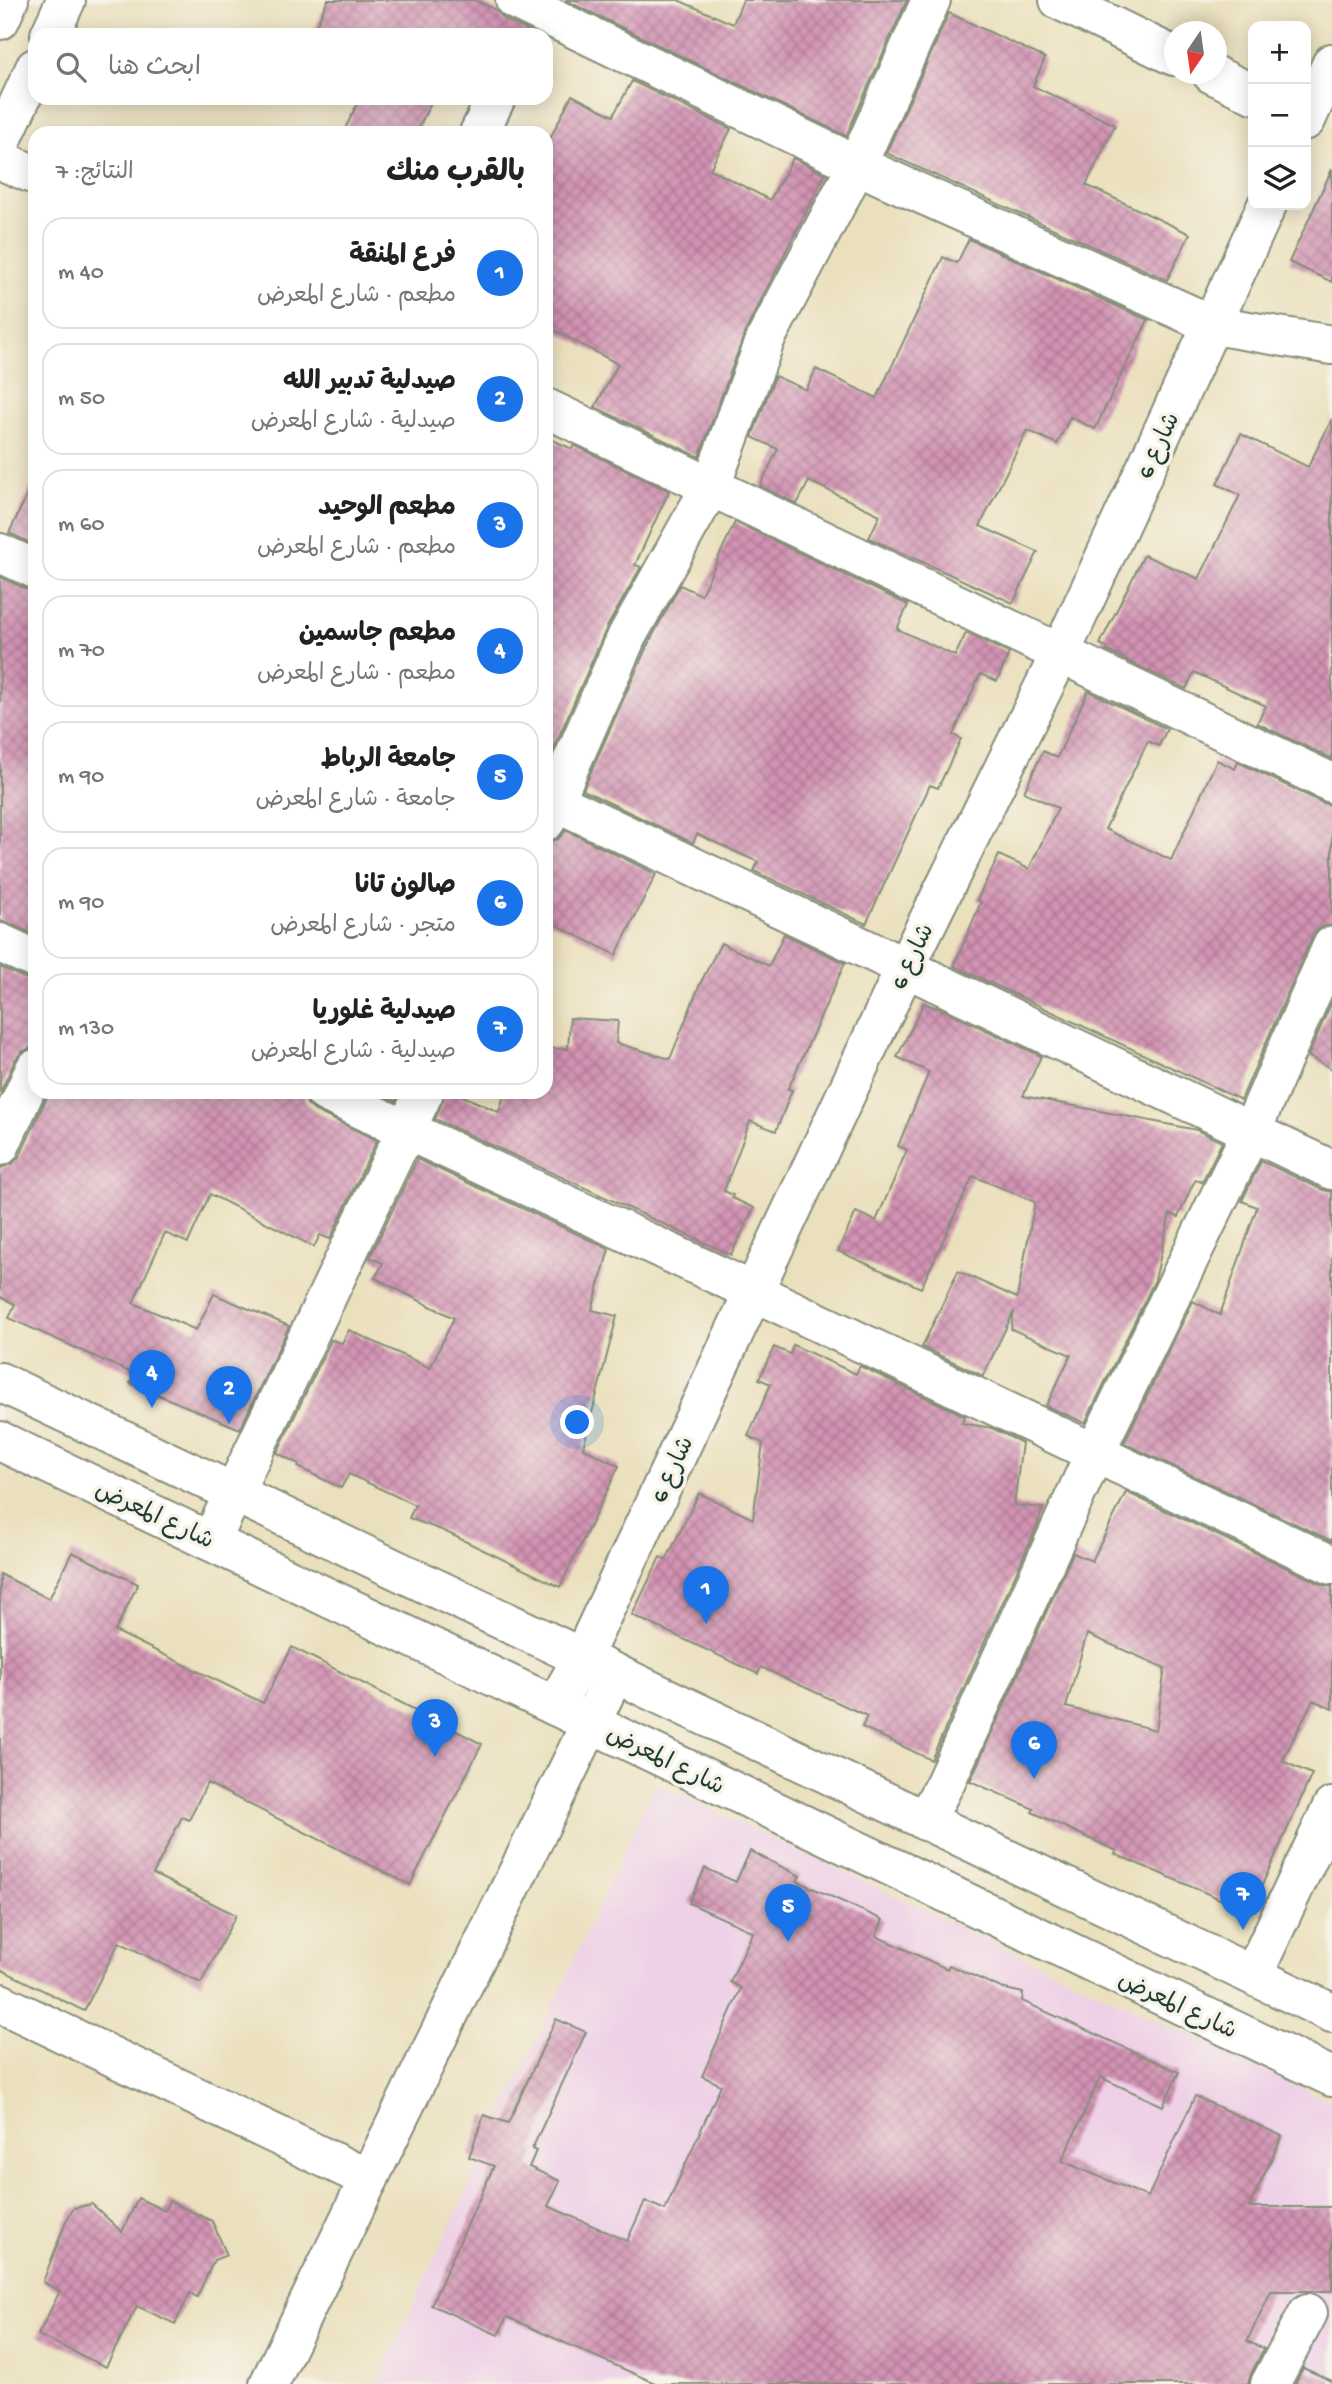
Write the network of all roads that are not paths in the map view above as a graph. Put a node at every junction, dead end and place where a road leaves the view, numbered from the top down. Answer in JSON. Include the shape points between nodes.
{"nodes":[{"id":1,"x":9,"y":0,"type":"edge"},
{"id":2,"x":66,"y":0,"type":"edge"},
{"id":3,"x":931,"y":0,"type":"edge"},
{"id":4,"x":1059,"y":0,"type":"edge"},
{"id":5,"x":530,"y":11,"type":"edge"},
{"id":6,"x":0,"y":20,"type":"edge"},
{"id":7,"x":53,"y":28,"type":"edge"},
{"id":8,"x":1164,"y":51,"type":"edge"},
{"id":9,"x":1332,"y":63,"type":"edge"},
{"id":10,"x":1227,"y":81,"type":"edge"},
{"id":11,"x":28,"y":83,"type":"edge"},
{"id":12,"x":1248,"y":92,"type":"edge"},
{"id":13,"x":493,"y":105,"type":"edge"},
{"id":14,"x":1311,"y":108,"type":"edge"},
{"id":15,"x":482,"y":126,"type":"edge"},
{"id":16,"x":0,"y":144,"type":"edge"},
{"id":17,"x":0,"y":160,"type":"edge"},
{"id":18,"x":857,"y":165,"type":"junction"},
{"id":19,"x":28,"y":172,"type":"edge"},
{"id":20,"x":1265,"y":210,"type":"edge"},
{"id":21,"x":1213,"y":326,"type":"junction"},
{"id":22,"x":1332,"y":345,"type":"edge"},
{"id":23,"x":553,"y":411,"type":"edge"},
{"id":24,"x":711,"y":486,"type":"junction"},
{"id":25,"x":0,"y":553,"type":"edge"},
{"id":26,"x":28,"y":566,"type":"edge"},
{"id":27,"x":1061,"y":652,"type":"junction"},
{"id":28,"x":1332,"y":783,"type":"edge"},
{"id":29,"x":553,"y":798,"type":"edge"},
{"id":30,"x":553,"y":809,"type":"edge"},
{"id":31,"x":0,"y":943,"type":"edge"},
{"id":32,"x":1332,"y":946,"type":"edge"},
{"id":33,"x":28,"y":957,"type":"edge"},
{"id":34,"x":905,"y":968,"type":"junction"},
{"id":35,"x":28,"y":1084,"type":"edge"},
{"id":36,"x":341,"y":1099,"type":"edge"},
{"id":37,"x":421,"y":1099,"type":"edge"},
{"id":38,"x":408,"y":1129,"type":"junction"},
{"id":39,"x":1252,"y":1130,"type":"junction"},
{"id":40,"x":0,"y":1146,"type":"edge"},
{"id":41,"x":1332,"y":1170,"type":"edge"},
{"id":42,"x":754,"y":1292,"type":"junction"},
{"id":43,"x":0,"y":1382,"type":"edge"},
{"id":44,"x":0,"y":1441,"type":"edge"},
{"id":45,"x":1095,"y":1452,"type":"junction"},
{"id":46,"x":235,"y":1493,"type":"junction"},
{"id":47,"x":211,"y":1541,"type":"junction"},
{"id":48,"x":1332,"y":1565,"type":"edge"},
{"id":49,"x":598,"y":1665,"type":"junction"},
{"id":50,"x":555,"y":1706,"type":"junction"},
{"id":51,"x":590,"y":1723,"type":"junction"},
{"id":52,"x":1332,"y":1807,"type":"edge"},
{"id":53,"x":925,"y":1821,"type":"junction"},
{"id":54,"x":1253,"y":1975,"type":"junction"},
{"id":55,"x":0,"y":2003,"type":"edge"},
{"id":56,"x":1332,"y":2013,"type":"edge"},
{"id":57,"x":1332,"y":2077,"type":"edge"},
{"id":58,"x":369,"y":2179,"type":"junction"},
{"id":59,"x":1308,"y":2314,"type":"dead end"},
{"id":60,"x":269,"y":2384,"type":"edge"},
{"id":61,"x":1270,"y":2384,"type":"edge"}],
"edges":[{"from":1,"to":6,"type":"street"},
{"from":2,"to":7,"type":"street"},
{"from":3,"to":18,"type":"street"},
{"from":4,"to":8,"type":"street"},
{"from":5,"to":18,"type":"street"},
{"from":9,"to":14,"type":"street"},
{"from":10,"to":12,"type":"street"},
{"from":11,"to":16,"type":"street"},
{"from":13,"to":15,"type":"street"},
{"from":17,"to":19,"type":"street"},
{"from":18,"to":21,"type":"street"},
{"from":18,"to":24,"type":"street","via":[[766,338]]},
{"from":20,"to":21,"type":"street","name":"شارع 6"},
{"from":21,"to":22,"type":"street"},
{"from":21,"to":27,"type":"street","name":"شارع 6"},
{"from":23,"to":24,"type":"street"},
{"from":24,"to":27,"type":"street"},
{"from":24,"to":29,"type":"street","via":[[627,636]]},
{"from":25,"to":26,"type":"street"},
{"from":27,"to":28,"type":"street"},
{"from":27,"to":34,"type":"street","name":"شارع 6"},
{"from":30,"to":34,"type":"street"},
{"from":31,"to":33,"type":"street"},
{"from":32,"to":39,"type":"street"},
{"from":34,"to":39,"type":"street"},
{"from":34,"to":42,"type":"street","name":"شارع 6"},
{"from":35,"to":40,"type":"street"},
{"from":36,"to":38,"type":"street"},
{"from":37,"to":38,"type":"street"},
{"from":38,"to":42,"type":"street"},
{"from":38,"to":46,"type":"street"},
{"from":39,"to":41,"type":"street"},
{"from":39,"to":45,"type":"street"},
{"from":42,"to":45,"type":"street"},
{"from":42,"to":49,"type":"street","name":"شارع 6"},
{"from":43,"to":46,"type":"street"},
{"from":44,"to":47,"type":"street","name":"شارع المعرض"},
{"from":45,"to":48,"type":"street"},
{"from":45,"to":53,"type":"street"},
{"from":46,"to":47,"type":"street"},
{"from":46,"to":49,"type":"street"},
{"from":47,"to":50,"type":"street","name":"شارع المعرض"},
{"from":49,"to":50,"type":"street","name":"شارع 6"},
{"from":49,"to":51,"type":"street"},
{"from":49,"to":53,"type":"street"},
{"from":50,"to":51,"type":"street","name":"شارع المعرض"},
{"from":51,"to":57,"type":"street","name":"شارع المعرض"},
{"from":51,"to":58,"type":"street"},
{"from":52,"to":54,"type":"street"},
{"from":53,"to":54,"type":"street"},
{"from":54,"to":56,"type":"street"},
{"from":55,"to":58,"type":"street"},
{"from":58,"to":60,"type":"street"},
{"from":59,"to":61,"type":"street"}]}
